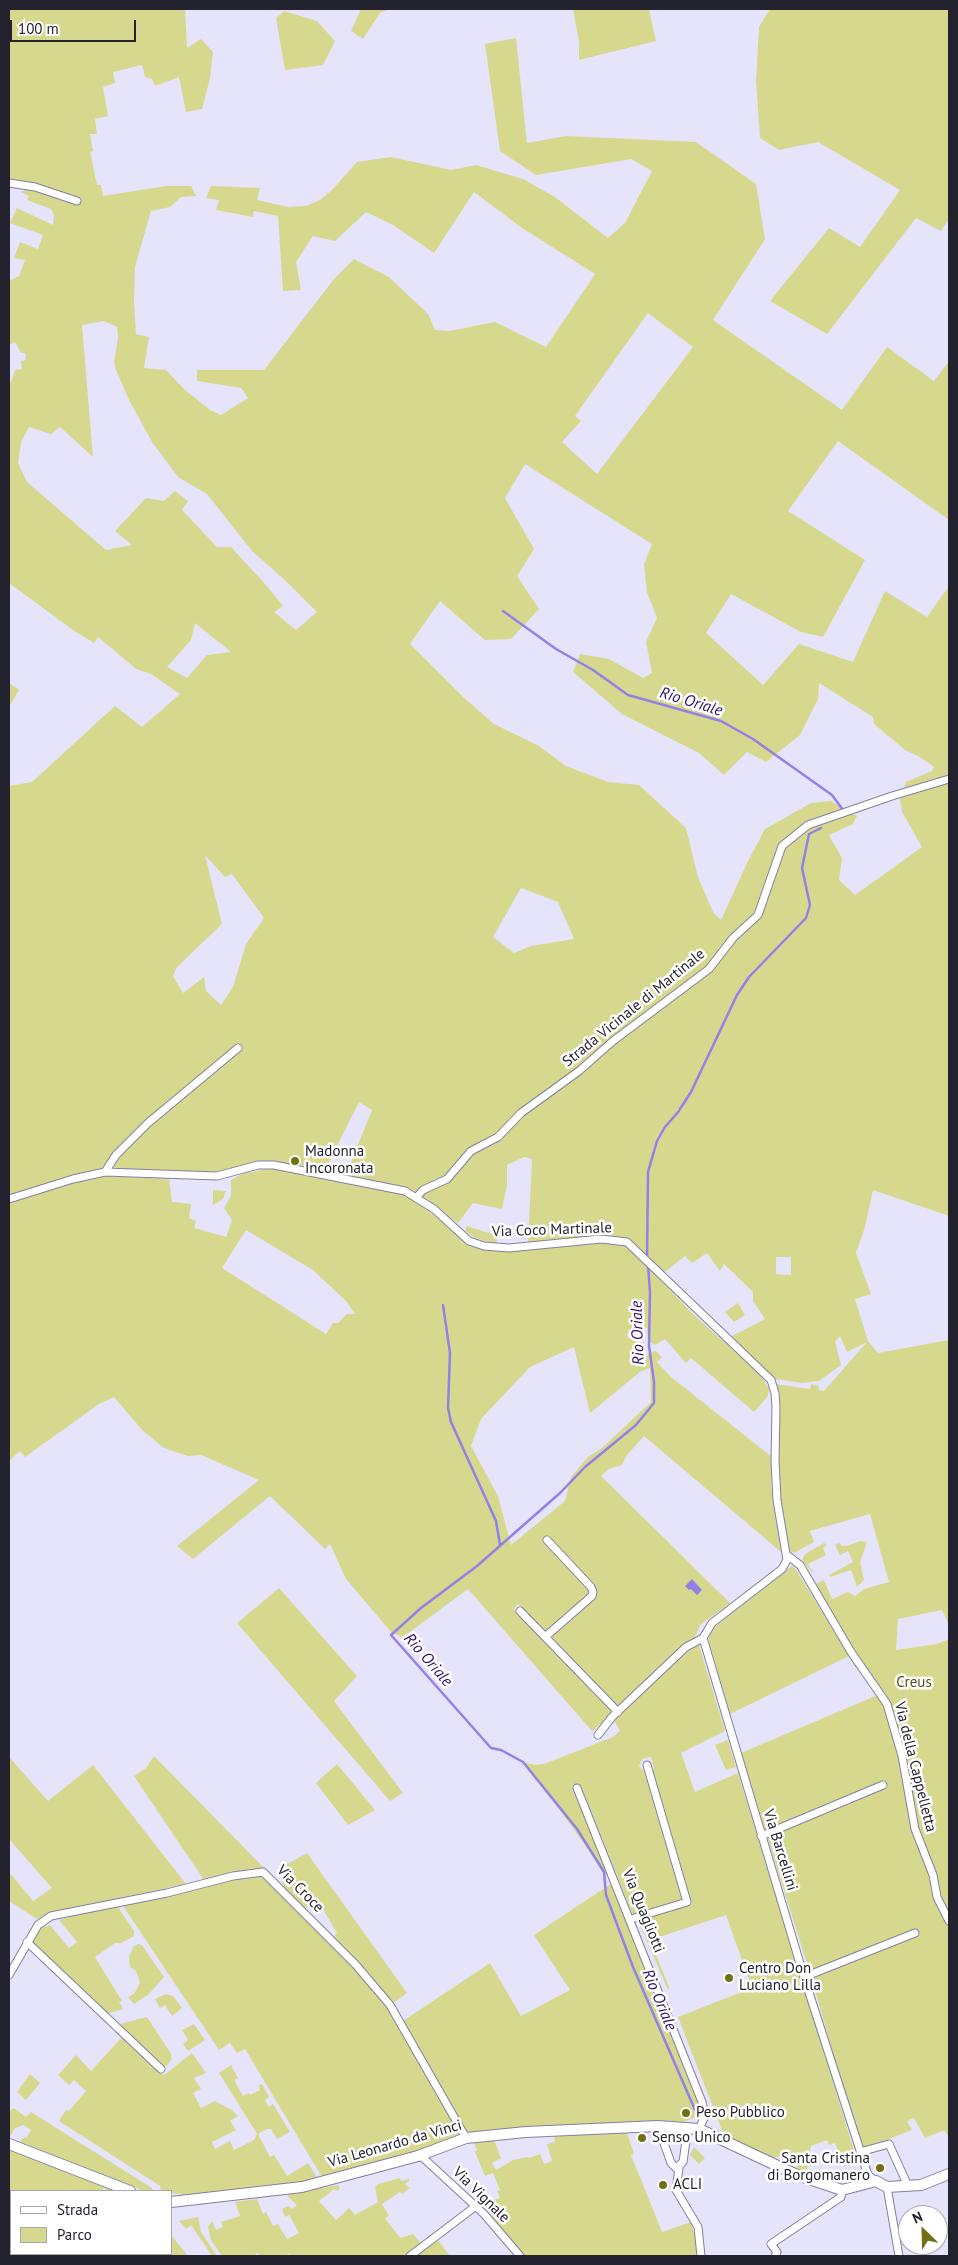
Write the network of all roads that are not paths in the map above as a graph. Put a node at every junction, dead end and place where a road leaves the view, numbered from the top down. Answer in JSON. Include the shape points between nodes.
{"nodes":[{"id":1,"x":9,"y":183,"type":"edge"},
{"id":2,"x":77,"y":201,"type":"dead end"},
{"id":3,"x":949,"y":779,"type":"edge"},
{"id":4,"x":238,"y":1048,"type":"dead end"},
{"id":5,"x":105,"y":1172,"type":"junction"},
{"id":6,"x":416,"y":1198,"type":"junction"},
{"id":7,"x":9,"y":1199,"type":"edge"},
{"id":8,"x":547,"y":1540,"type":"dead end"},
{"id":9,"x":787,"y":1556,"type":"junction"},
{"id":10,"x":520,"y":1611,"type":"dead end"},
{"id":11,"x":545,"y":1637,"type":"junction"},
{"id":12,"x":703,"y":1638,"type":"junction"},
{"id":13,"x":618,"y":1712,"type":"junction"},
{"id":14,"x":598,"y":1735,"type":"dead end"},
{"id":15,"x":647,"y":1765,"type":"dead end"},
{"id":16,"x":884,"y":1785,"type":"dead end"},
{"id":17,"x":577,"y":1788,"type":"dead end"},
{"id":18,"x":761,"y":1836,"type":"junction"},
{"id":19,"x":631,"y":1919,"type":"junction"},
{"id":20,"x":949,"y":1921,"type":"edge"},
{"id":21,"x":915,"y":1933,"type":"dead end"},
{"id":22,"x":26,"y":1942,"type":"junction"},
{"id":23,"x":9,"y":1975,"type":"edge"},
{"id":24,"x":804,"y":1977,"type":"junction"},
{"id":25,"x":161,"y":2069,"type":"dead end"},
{"id":26,"x":658,"y":2126,"type":"junction"},
{"id":27,"x":688,"y":2128,"type":"junction"},
{"id":28,"x":700,"y":2129,"type":"junction"},
{"id":29,"x":466,"y":2138,"type":"junction"},
{"id":30,"x":9,"y":2144,"type":"edge"},
{"id":31,"x":860,"y":2152,"type":"junction"},
{"id":32,"x":420,"y":2155,"type":"junction"},
{"id":33,"x":679,"y":2168,"type":"junction"},
{"id":34,"x":949,"y":2174,"type":"edge"},
{"id":35,"x":876,"y":2181,"type":"junction"},
{"id":36,"x":908,"y":2186,"type":"junction"},
{"id":37,"x":887,"y":2187,"type":"junction"},
{"id":38,"x":127,"y":2190,"type":"edge"},
{"id":39,"x":842,"y":2190,"type":"junction"},
{"id":40,"x":172,"y":2202,"type":"edge"},
{"id":41,"x":476,"y":2206,"type":"junction"},
{"id":42,"x":410,"y":2256,"type":"edge"},
{"id":43,"x":520,"y":2256,"type":"edge"},
{"id":44,"x":701,"y":2256,"type":"edge"},
{"id":45,"x":776,"y":2256,"type":"edge"},
{"id":46,"x":898,"y":2256,"type":"edge"}],
"edges":[{"from":1,"to":2,"type":"street","via":[[35,187]]},
{"from":3,"to":6,"type":"street","name":"Strada Vicinale di Martinale","via":[[808,825],[782,846],[758,915],[733,938],[709,969],[521,1113],[498,1137],[471,1151],[447,1179],[423,1190]]},
{"from":4,"to":5,"type":"street","via":[[148,1123],[116,1155]]},
{"from":5,"to":6,"type":"street","name":"Via Coco Martinale","via":[[217,1176],[258,1165],[274,1165],[405,1191]]},
{"from":5,"to":7,"type":"street","name":"Via Coco Martinale"},
{"from":6,"to":9,"type":"street","name":"Via Coco Martinale","via":[[434,1209],[470,1241],[484,1246],[509,1248],[616,1240],[627,1242],[644,1257],[771,1380],[776,1407],[777,1500]]},
{"from":8,"to":11,"type":"street","via":[[593,1592]]},
{"from":9,"to":12,"type":"street","via":[[782,1569],[712,1623]]},
{"from":9,"to":20,"type":"street","name":"Via della Cappelletta","via":[[800,1564],[851,1652],[887,1704],[902,1756],[915,1829]]},
{"from":10,"to":11,"type":"street"},
{"from":11,"to":13,"type":"street"},
{"from":12,"to":13,"type":"street","via":[[686,1647]]},
{"from":12,"to":18,"type":"street","name":"Via Barcellini"},
{"from":13,"to":14,"type":"street"},
{"from":15,"to":19,"type":"street","via":[[687,1902]]},
{"from":16,"to":18,"type":"street"},
{"from":17,"to":19,"type":"street","name":"Via Quagliotti"},
{"from":18,"to":24,"type":"street","name":"Via Barcellini"},
{"from":19,"to":28,"type":"street","name":"Via Quagliotti","via":[[702,2102],[704,2116]]},
{"from":21,"to":24,"type":"street"},
{"from":22,"to":23,"type":"street","name":"Via Croce"},
{"from":22,"to":25,"type":"street"},
{"from":22,"to":29,"type":"street","name":"Via Croce","via":[[38,1925],[51,1916],[263,1872],[356,1965],[390,2005]]},
{"from":24,"to":31,"type":"street","name":"Via Barcellini"},
{"from":26,"to":27,"type":"street","name":"Via Leonardo da Vinci"},
{"from":26,"to":29,"type":"street","name":"Via Leonardo da Vinci"},
{"from":26,"to":33,"type":"street","via":[[670,2163]]},
{"from":27,"to":28,"type":"street"},
{"from":27,"to":33,"type":"street","via":[[683,2162]]},
{"from":28,"to":39,"type":"street","via":[[796,2175]]},
{"from":29,"to":32,"type":"street","name":"Via Leonardo da Vinci"},
{"from":30,"to":38,"type":"street"},
{"from":31,"to":35,"type":"street","name":"Via Barcellini","via":[[868,2175]]},
{"from":31,"to":36,"type":"street","via":[[889,2144]]},
{"from":32,"to":40,"type":"street","name":"Via Leonardo da Vinci","via":[[302,2187]]},
{"from":32,"to":41,"type":"street","name":"Via Vignale"},
{"from":33,"to":44,"type":"street","via":[[676,2190],[698,2227]]},
{"from":34,"to":36,"type":"street","via":[[922,2185]]},
{"from":35,"to":37,"type":"street"},
{"from":35,"to":39,"type":"street"},
{"from":36,"to":37,"type":"street"},
{"from":37,"to":46,"type":"street"},
{"from":39,"to":45,"type":"street","via":[[841,2197],[771,2244]]},
{"from":41,"to":42,"type":"street"},
{"from":41,"to":43,"type":"street","name":"Via Vignale"}]}
